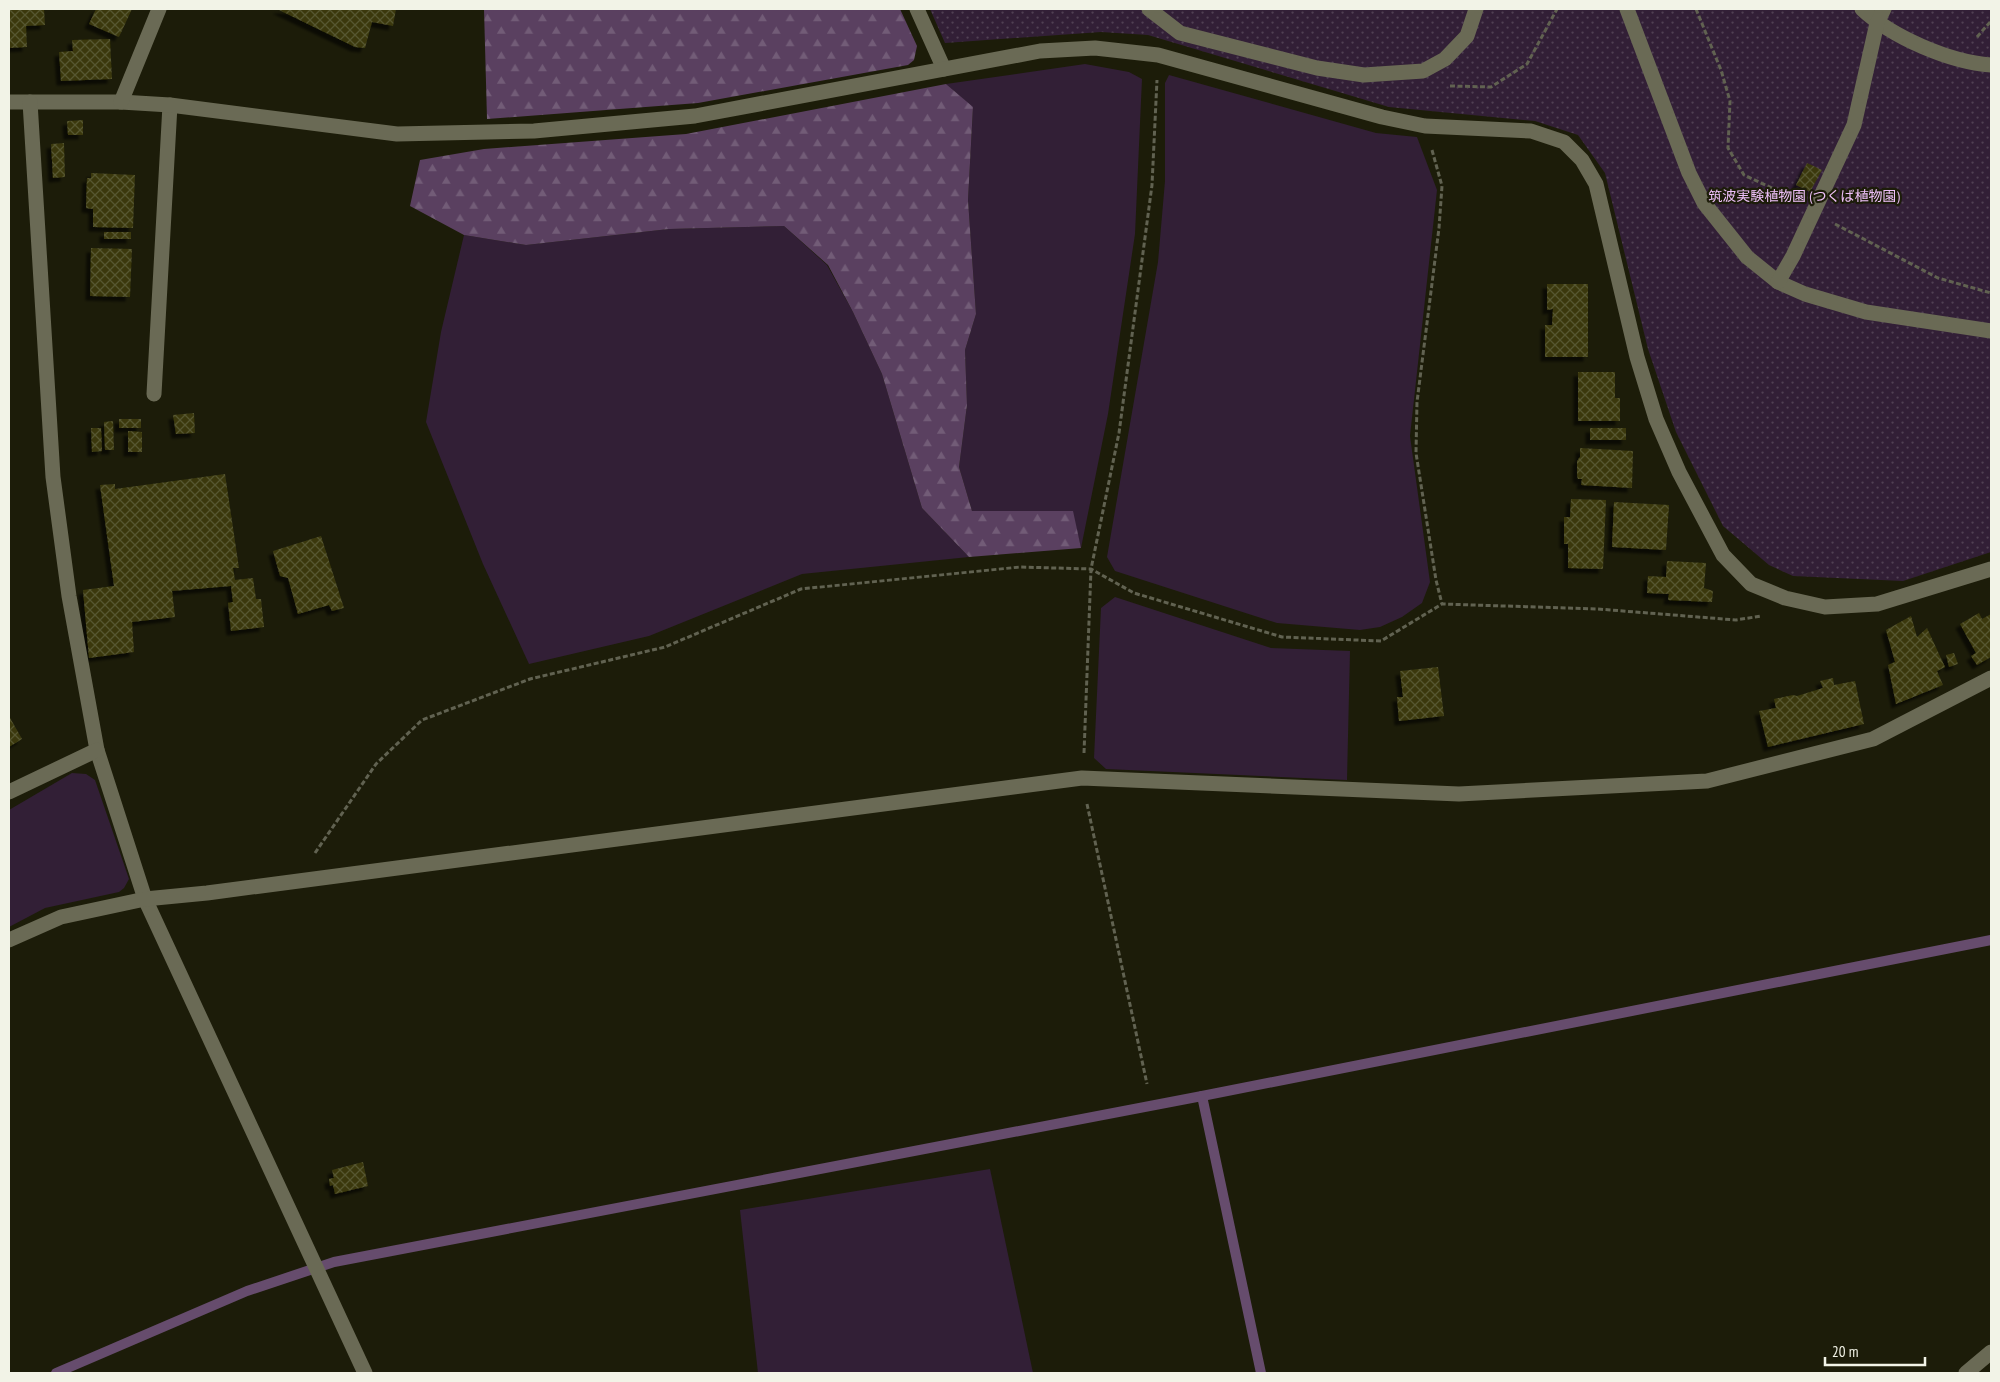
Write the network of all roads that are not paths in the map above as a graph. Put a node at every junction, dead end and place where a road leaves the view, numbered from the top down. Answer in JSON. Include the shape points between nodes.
{"nodes":[{"id":1,"x":159,"y":9,"type":"edge"},
{"id":2,"x":917,"y":9,"type":"edge"},
{"id":3,"x":1148,"y":9,"type":"edge"},
{"id":4,"x":1476,"y":9,"type":"edge"},
{"id":5,"x":1627,"y":9,"type":"edge"},
{"id":6,"x":1862,"y":9,"type":"edge"},
{"id":7,"x":1884,"y":9,"type":"edge"},
{"id":8,"x":1877,"y":23,"type":"junction"},
{"id":9,"x":1991,"y":65,"type":"edge"},
{"id":10,"x":944,"y":68,"type":"junction"},
{"id":11,"x":9,"y":102,"type":"edge"},
{"id":12,"x":30,"y":102,"type":"junction"},
{"id":13,"x":121,"y":102,"type":"junction"},
{"id":14,"x":170,"y":105,"type":"junction"},
{"id":15,"x":1778,"y":282,"type":"junction"},
{"id":16,"x":1991,"y":331,"type":"edge"},
{"id":17,"x":154,"y":394,"type":"dead end"},
{"id":18,"x":1991,"y":570,"type":"edge"},
{"id":19,"x":1991,"y":678,"type":"edge"},
{"id":20,"x":97,"y":750,"type":"junction"},
{"id":21,"x":9,"y":792,"type":"edge"},
{"id":22,"x":145,"y":899,"type":"junction"},
{"id":23,"x":9,"y":940,"type":"edge"},
{"id":24,"x":1991,"y":1352,"type":"edge"},
{"id":25,"x":365,"y":1373,"type":"edge"},
{"id":26,"x":1966,"y":1373,"type":"edge"}],
"edges":[{"from":1,"to":13,"type":"street"},
{"from":2,"to":10,"type":"street"},
{"from":3,"to":4,"type":"street","via":[[1180,33],[1317,68],[1364,75],[1423,71],[1445,60],[1467,36]]},
{"from":5,"to":15,"type":"street","via":[[1689,173],[1704,203],[1747,256]]},
{"from":6,"to":8,"type":"street"},
{"from":7,"to":8,"type":"street"},
{"from":8,"to":9,"type":"street","via":[[1919,44],[1961,59]]},
{"from":8,"to":15,"type":"street","via":[[1854,125]]},
{"from":10,"to":14,"type":"street","via":[[695,116],[534,131],[397,134]]},
{"from":10,"to":18,"type":"street","via":[[1040,51],[1095,48],[1158,55],[1382,117],[1425,126],[1531,131],[1564,142],[1582,160],[1596,184],[1637,357],[1656,419],[1723,555],[1751,584],[1785,598],[1825,607],[1877,604]]},
{"from":11,"to":12,"type":"street"},
{"from":12,"to":13,"type":"street"},
{"from":12,"to":20,"type":"street","via":[[53,477],[69,596]]},
{"from":13,"to":14,"type":"street"},
{"from":14,"to":17,"type":"street"},
{"from":15,"to":16,"type":"street","via":[[1805,294],[1866,312]]},
{"from":19,"to":22,"type":"street","via":[[1873,739],[1707,781],[1459,794],[1082,778]]},
{"from":20,"to":21,"type":"street"},
{"from":20,"to":22,"type":"street"},
{"from":22,"to":23,"type":"street","via":[[61,917]]},
{"from":22,"to":25,"type":"street"},
{"from":24,"to":26,"type":"street"}]}
